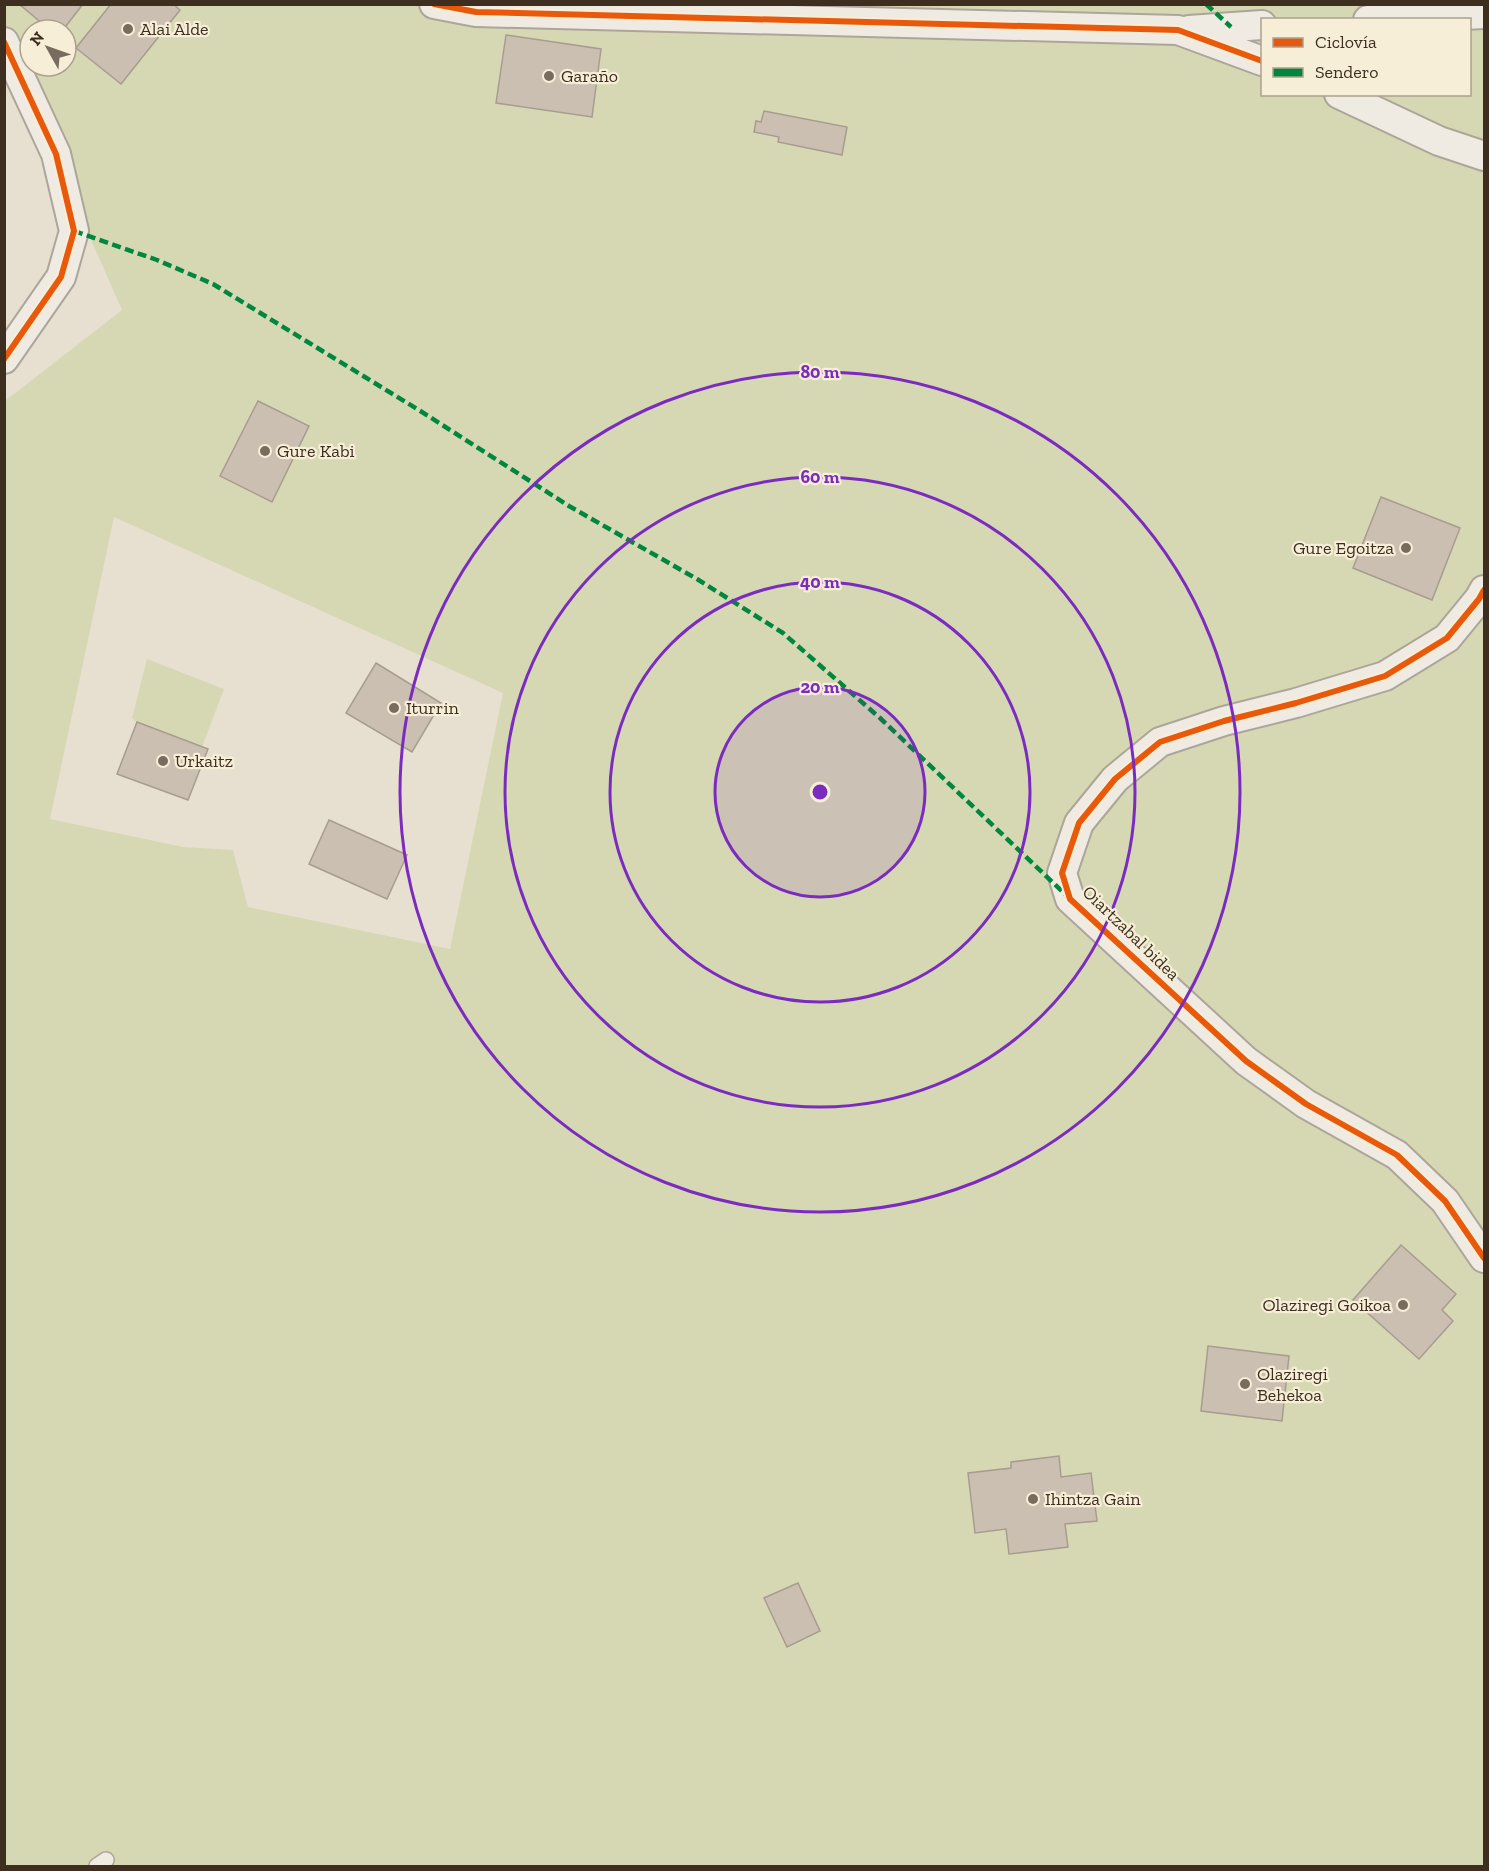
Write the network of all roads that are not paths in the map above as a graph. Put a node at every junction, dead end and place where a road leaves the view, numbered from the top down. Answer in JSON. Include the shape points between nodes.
{"nodes":[{"id":1,"x":434,"y":4,"type":"edge"},
{"id":2,"x":1485,"y":14,"type":"edge"},
{"id":3,"x":1407,"y":18,"type":"edge"},
{"id":4,"x":1261,"y":25,"type":"edge"},
{"id":5,"x":1178,"y":30,"type":"junction"},
{"id":6,"x":4,"y":42,"type":"edge"},
{"id":7,"x":1261,"y":61,"type":"edge"},
{"id":8,"x":1342,"y":96,"type":"edge"},
{"id":9,"x":1485,"y":156,"type":"edge"},
{"id":10,"x":4,"y":359,"type":"edge"},
{"id":11,"x":1485,"y":590,"type":"edge"},
{"id":12,"x":1485,"y":1258,"type":"edge"}],
"edges":[{"from":1,"to":5,"type":"street","via":[[488,12]]},
{"from":2,"to":3,"type":"street"},
{"from":4,"to":5,"type":"street"},
{"from":5,"to":7,"type":"street"},
{"from":6,"to":10,"type":"street","via":[[56,154],[74,231],[61,277]]},
{"from":8,"to":9,"type":"street","via":[[1439,141]]},
{"from":11,"to":12,"type":"street","name":"Oiartzabal bidea","via":[[1447,638],[1385,676],[1160,742],[1115,779],[1079,823],[1062,873],[1070,899],[1246,1061],[1306,1104],[1397,1155],[1444,1201]]}]}
